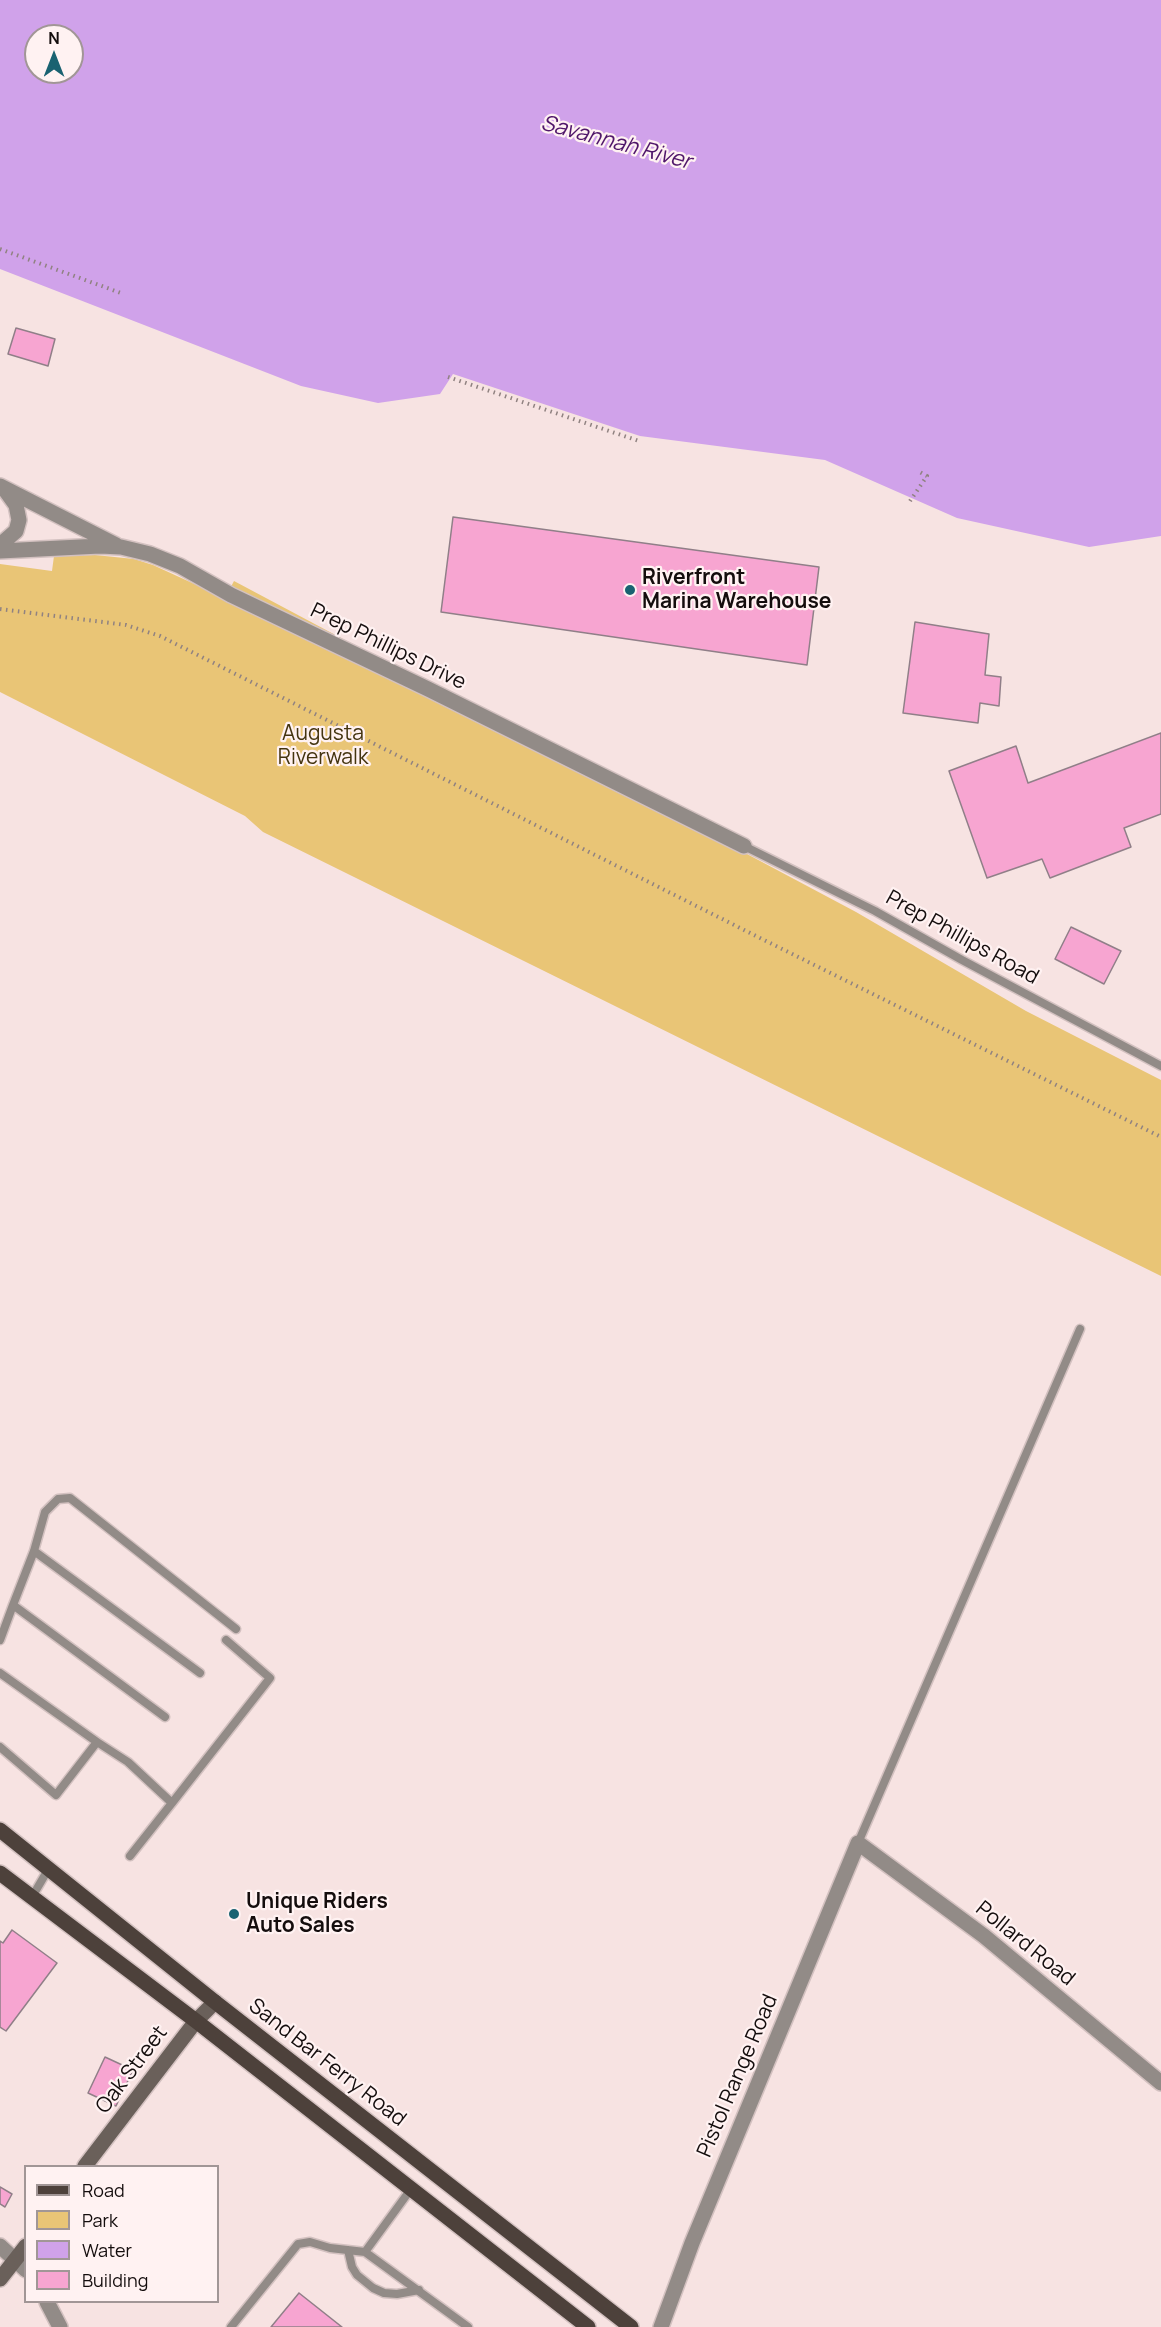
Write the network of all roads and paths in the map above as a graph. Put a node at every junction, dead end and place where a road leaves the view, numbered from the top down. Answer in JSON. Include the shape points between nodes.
{"nodes":[{"id":1,"x":0,"y":249,"type":"edge"},
{"id":2,"x":121,"y":293,"type":"dead end"},
{"id":3,"x":448,"y":376,"type":"dead end"},
{"id":4,"x":639,"y":441,"type":"dead end"},
{"id":5,"x":918,"y":471,"type":"dead end"},
{"id":6,"x":0,"y":486,"type":"edge"},
{"id":7,"x":910,"y":501,"type":"dead end"},
{"id":8,"x":0,"y":545,"type":"edge"},
{"id":9,"x":121,"y":547,"type":"junction"},
{"id":10,"x":0,"y":551,"type":"edge"},
{"id":11,"x":0,"y":609,"type":"edge"},
{"id":12,"x":744,"y":846,"type":"joint"},
{"id":13,"x":1161,"y":1066,"type":"edge"},
{"id":14,"x":1161,"y":1137,"type":"edge"},
{"id":15,"x":1080,"y":1329,"type":"dead end"},
{"id":16,"x":34,"y":1551,"type":"junction"},
{"id":17,"x":13,"y":1605,"type":"junction"},
{"id":18,"x":236,"y":1629,"type":"dead end"},
{"id":19,"x":0,"y":1640,"type":"edge"},
{"id":20,"x":226,"y":1640,"type":"dead end"},
{"id":21,"x":0,"y":1673,"type":"edge"},
{"id":22,"x":200,"y":1673,"type":"dead end"},
{"id":23,"x":165,"y":1717,"type":"dead end"},
{"id":24,"x":97,"y":1742,"type":"junction"},
{"id":25,"x":0,"y":1747,"type":"edge"},
{"id":26,"x":172,"y":1803,"type":"junction"},
{"id":27,"x":0,"y":1830,"type":"edge"},
{"id":28,"x":858,"y":1843,"type":"junction"},
{"id":29,"x":130,"y":1856,"type":"dead end"},
{"id":30,"x":49,"y":1868,"type":"junction"},
{"id":31,"x":0,"y":1873,"type":"edge"},
{"id":32,"x":32,"y":1898,"type":"junction"},
{"id":33,"x":215,"y":2002,"type":"junction"},
{"id":34,"x":196,"y":2021,"type":"junction"},
{"id":35,"x":1161,"y":2083,"type":"edge"},
{"id":36,"x":86,"y":2165,"type":"edge"},
{"id":37,"x":411,"y":2188,"type":"junction"},
{"id":38,"x":0,"y":2246,"type":"edge"},
{"id":39,"x":348,"y":2250,"type":"junction"},
{"id":40,"x":365,"y":2252,"type":"junction"},
{"id":41,"x":21,"y":2265,"type":"edge"},
{"id":42,"x":0,"y":2279,"type":"edge"},
{"id":43,"x":418,"y":2290,"type":"junction"},
{"id":44,"x":48,"y":2303,"type":"edge"},
{"id":45,"x":60,"y":2327,"type":"edge"},
{"id":46,"x":231,"y":2327,"type":"edge"},
{"id":47,"x":468,"y":2327,"type":"edge"},
{"id":48,"x":588,"y":2327,"type":"edge"},
{"id":49,"x":631,"y":2327,"type":"edge"},
{"id":50,"x":661,"y":2327,"type":"edge"}],
"edges":[{"from":1,"to":2,"type":"path"},
{"from":3,"to":4,"type":"path"},
{"from":5,"to":7,"type":"path","via":[[927,476]]},
{"from":6,"to":8,"type":"street","via":[[16,505],[18,520],[16,531]]},
{"from":6,"to":9,"type":"street"},
{"from":9,"to":10,"type":"street","name":"Prep Phillips Drive"},
{"from":9,"to":12,"type":"street","name":"Prep Phillips Drive","via":[[180,566],[231,595]]},
{"from":11,"to":14,"type":"path","via":[[126,625],[160,636]]},
{"from":12,"to":13,"type":"lane","name":"Prep Phillips Road","via":[[875,911]]},
{"from":15,"to":28,"type":"lane"},
{"from":16,"to":17,"type":"lane"},
{"from":16,"to":18,"type":"lane","via":[[45,1512],[58,1499],[70,1498]]},
{"from":16,"to":22,"type":"lane"},
{"from":17,"to":19,"type":"lane"},
{"from":17,"to":23,"type":"lane"},
{"from":20,"to":26,"type":"lane","via":[[270,1678]]},
{"from":21,"to":24,"type":"lane"},
{"from":24,"to":25,"type":"lane","via":[[56,1795]]},
{"from":24,"to":26,"type":"lane","via":[[128,1762]]},
{"from":26,"to":29,"type":"lane"},
{"from":27,"to":30,"type":"main road","name":"Sand Bar Ferry Road"},
{"from":28,"to":35,"type":"street","name":"Pollard Road","via":[[984,1936]]},
{"from":28,"to":50,"type":"street","name":"Pistol Range Road"},
{"from":30,"to":32,"type":"lane"},
{"from":30,"to":33,"type":"main road","name":"Sand Bar Ferry Road"},
{"from":31,"to":32,"type":"main road"},
{"from":32,"to":34,"type":"main road"},
{"from":33,"to":34,"type":"street","name":"Oak Street"},
{"from":33,"to":49,"type":"main road","name":"Sand Bar Ferry Road"},
{"from":34,"to":36,"type":"street","name":"Oak Street"},
{"from":34,"to":37,"type":"main road"},
{"from":37,"to":40,"type":"lane"},
{"from":37,"to":48,"type":"main road"},
{"from":38,"to":41,"type":"street"},
{"from":39,"to":40,"type":"lane"},
{"from":39,"to":43,"type":"lane","via":[[357,2275],[373,2288],[397,2294]]},
{"from":39,"to":46,"type":"lane","via":[[310,2242],[298,2244]]},
{"from":40,"to":43,"type":"lane"},
{"from":41,"to":42,"type":"street"},
{"from":43,"to":47,"type":"lane"},
{"from":44,"to":45,"type":"street"}]}
